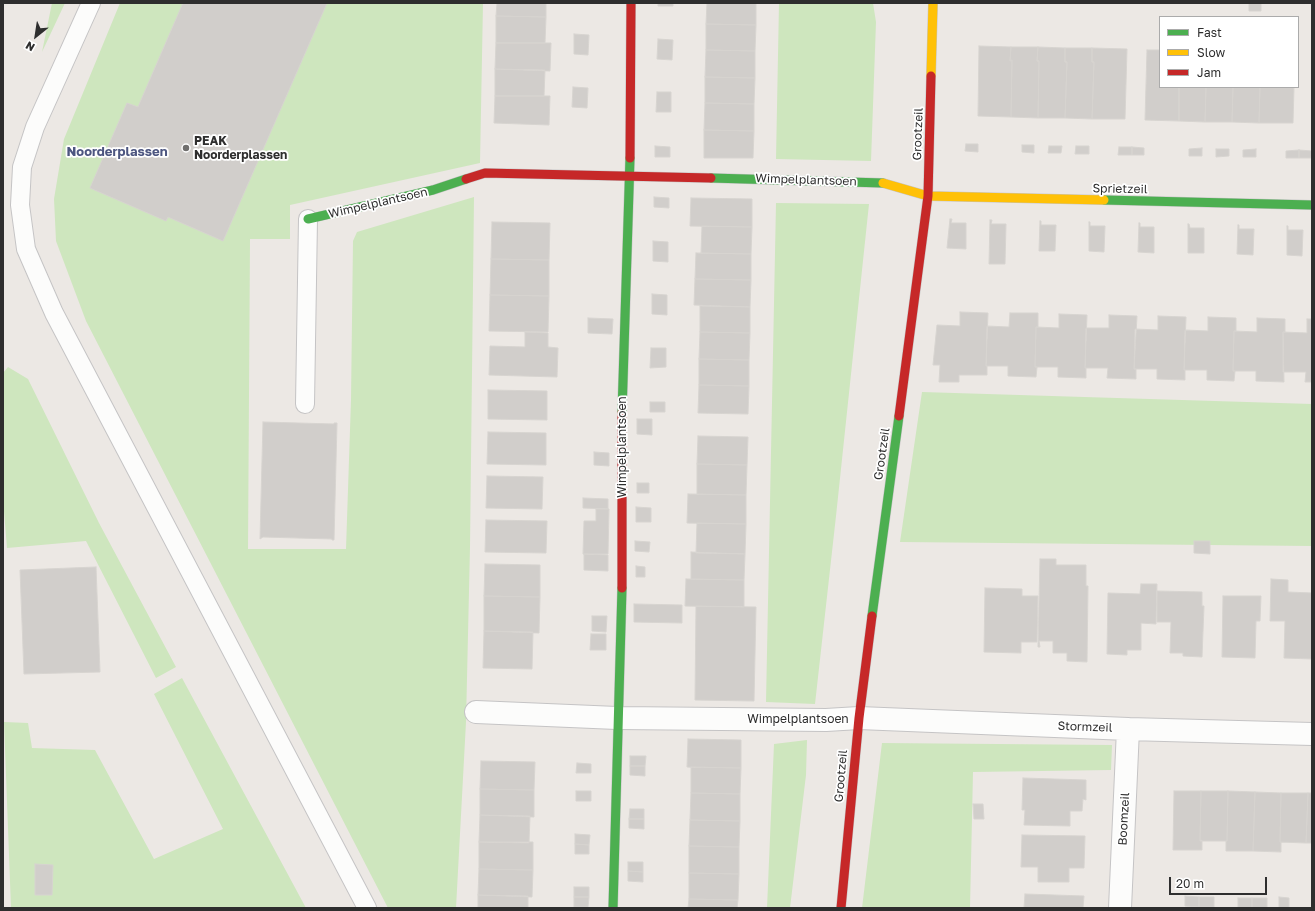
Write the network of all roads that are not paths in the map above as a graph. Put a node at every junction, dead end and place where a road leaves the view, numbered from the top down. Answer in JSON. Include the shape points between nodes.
{"nodes":[{"id":1,"x":91,"y":3,"type":"edge"},
{"id":2,"x":631,"y":3,"type":"edge"},
{"id":3,"x":934,"y":3,"type":"edge"},
{"id":4,"x":630,"y":176,"type":"junction"},
{"id":5,"x":928,"y":196,"type":"junction"},
{"id":6,"x":1312,"y":205,"type":"edge"},
{"id":7,"x":308,"y":219,"type":"joint"},
{"id":8,"x":305,"y":404,"type":"dead end"},
{"id":9,"x":476,"y":712,"type":"dead end"},
{"id":10,"x":617,"y":718,"type":"junction"},
{"id":11,"x":859,"y":718,"type":"junction"},
{"id":12,"x":1128,"y":729,"type":"junction"},
{"id":13,"x":1312,"y":734,"type":"edge"},
{"id":14,"x":367,"y":908,"type":"edge"},
{"id":15,"x":613,"y":908,"type":"edge"},
{"id":16,"x":841,"y":908,"type":"edge"},
{"id":17,"x":1120,"y":908,"type":"edge"}],
"edges":[{"from":1,"to":14,"type":"lane","via":[[35,127],[22,167],[20,205],[26,249],[54,313]]},
{"from":2,"to":4,"type":"street","name":"Wimpelplantsoen"},
{"from":3,"to":5,"type":"street","name":"Grootzeil"},
{"from":4,"to":5,"type":"street","name":"Wimpelplantsoen","via":[[886,183]]},
{"from":4,"to":7,"type":"street","name":"Wimpelplantsoen","via":[[485,173],[433,190]]},
{"from":4,"to":10,"type":"street","name":"Wimpelplantsoen","via":[[622,415],[622,570]]},
{"from":5,"to":6,"type":"street","name":"Sprietzeil"},
{"from":5,"to":11,"type":"street","name":"Grootzeil"},
{"from":7,"to":8,"type":"lane","name":"Wimpelplantsoen"},
{"from":9,"to":10,"type":"street","name":"Wimpelplantsoen"},
{"from":10,"to":11,"type":"street","name":"Wimpelplantsoen"},
{"from":10,"to":15,"type":"street","name":"Wimpelplantsoen"},
{"from":11,"to":12,"type":"street","name":"Stormzeil"},
{"from":11,"to":16,"type":"street","name":"Grootzeil"},
{"from":12,"to":13,"type":"street","name":"Stormzeil"},
{"from":12,"to":17,"type":"street","name":"Boomzeil"}]}
